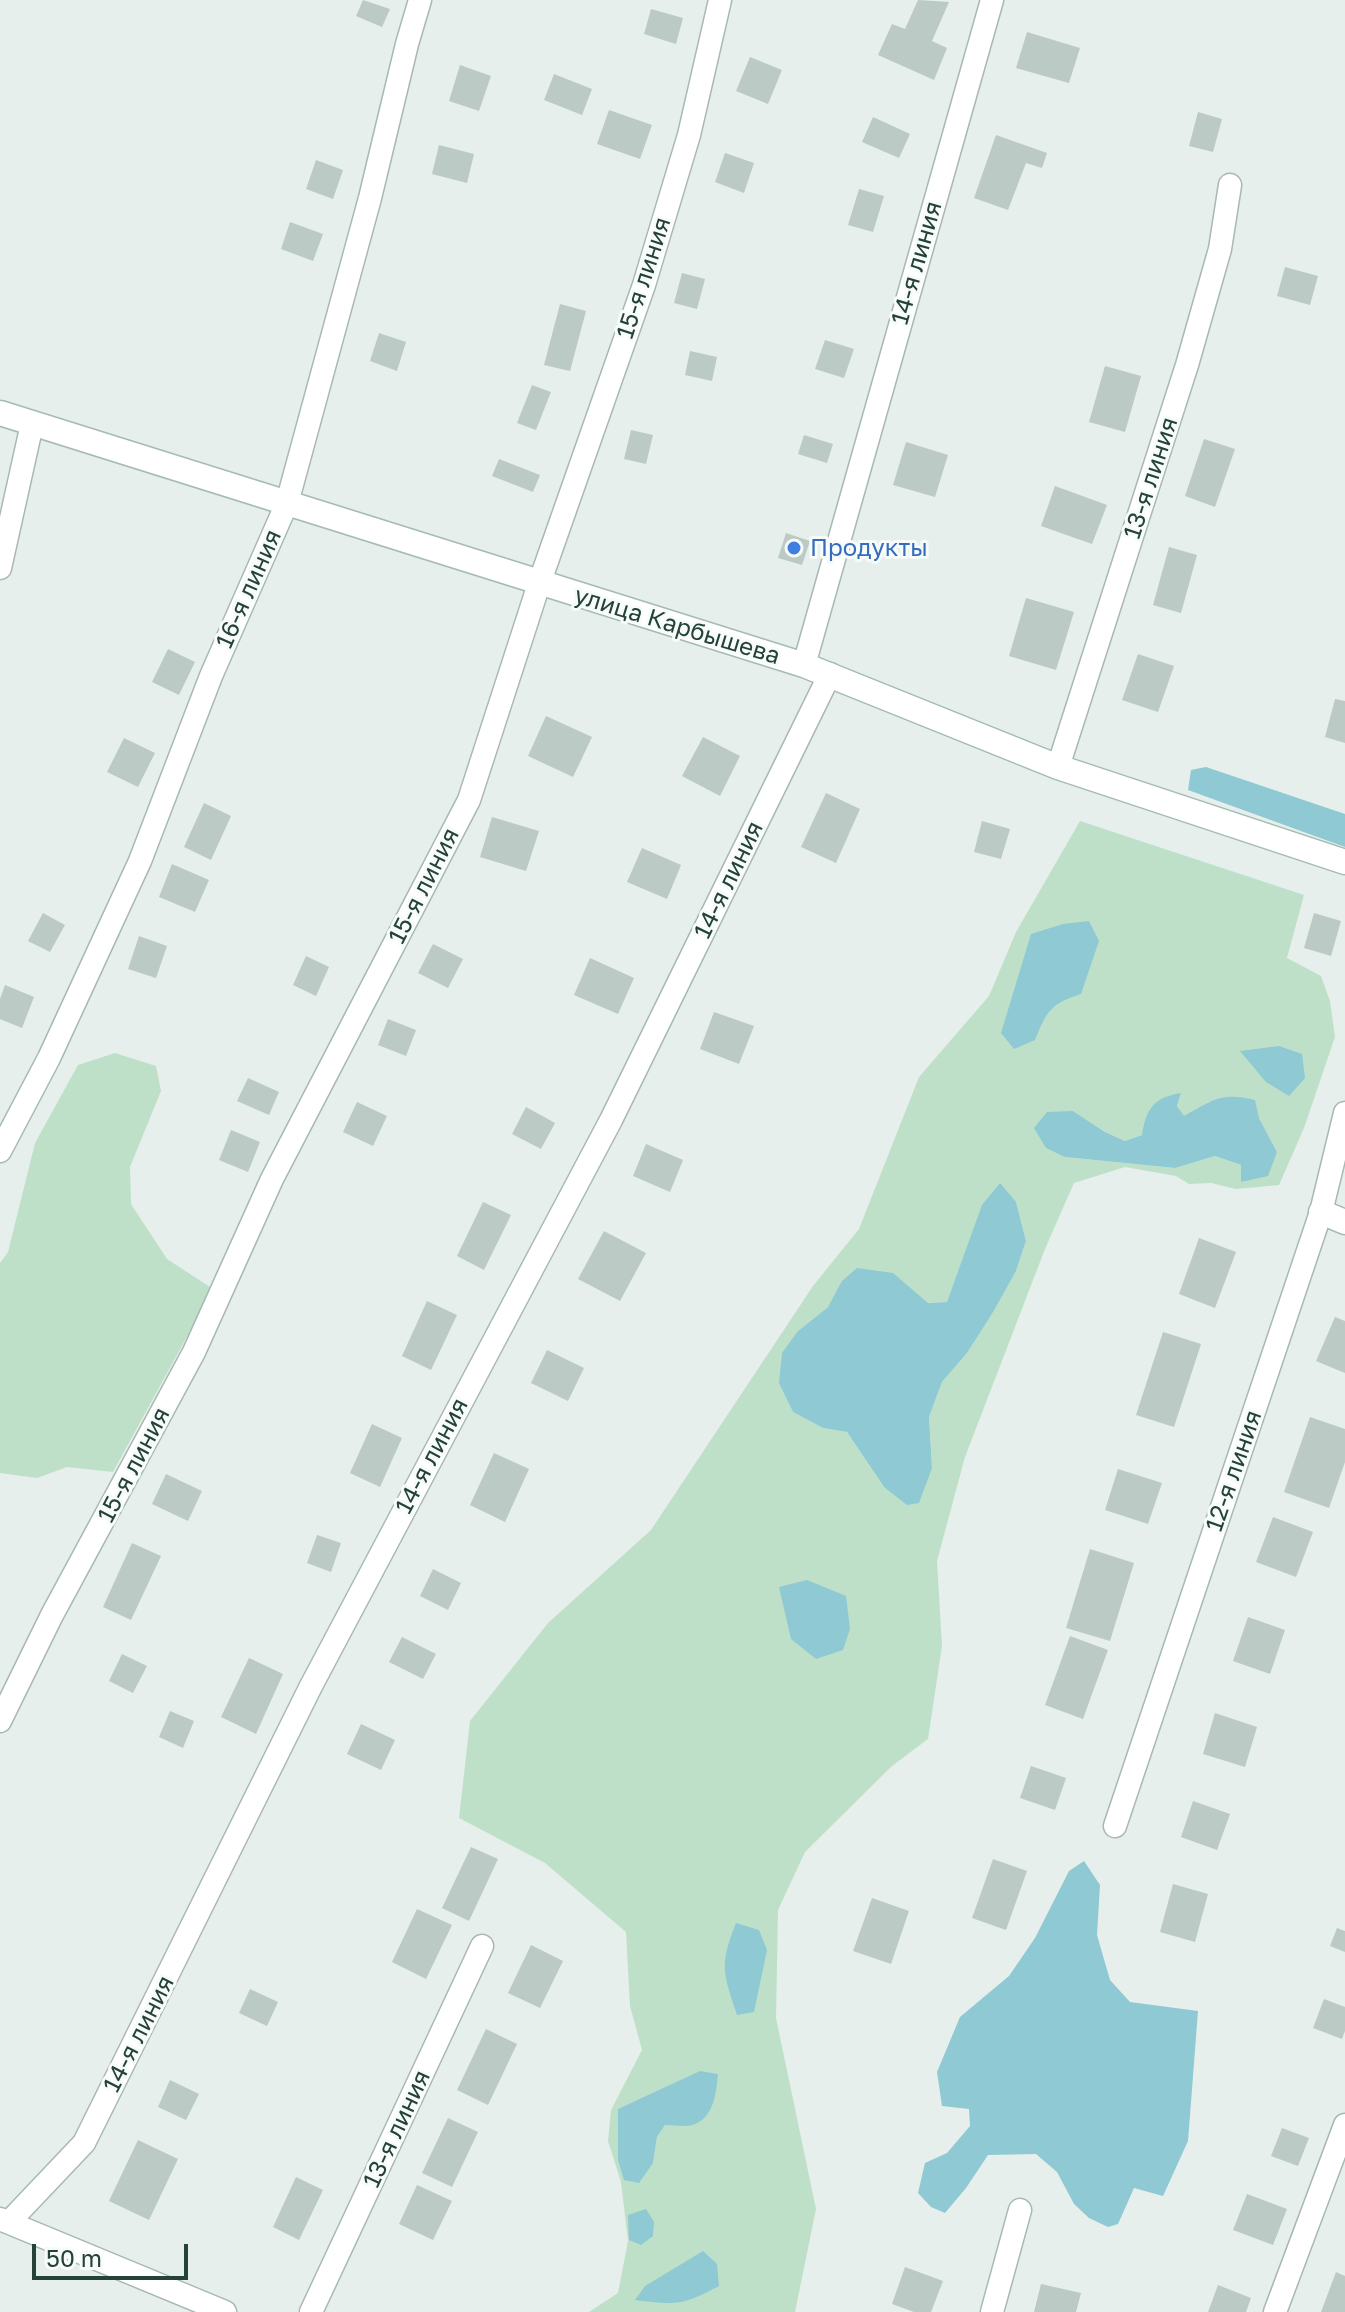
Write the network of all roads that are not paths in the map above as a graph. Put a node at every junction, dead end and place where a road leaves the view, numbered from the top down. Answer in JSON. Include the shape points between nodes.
{"nodes":[{"id":1,"x":420,"y":0,"type":"edge"},
{"id":2,"x":720,"y":0,"type":"edge"},
{"id":3,"x":992,"y":0,"type":"edge"},
{"id":4,"x":1230,"y":185,"type":"dead end"},
{"id":5,"x":0,"y":413,"type":"edge"},
{"id":6,"x":32,"y":424,"type":"junction"},
{"id":7,"x":287,"y":503,"type":"junction"},
{"id":8,"x":0,"y":568,"type":"edge"},
{"id":9,"x":539,"y":584,"type":"junction"},
{"id":10,"x":804,"y":665,"type":"junction"},
{"id":11,"x":830,"y":674,"type":"junction"},
{"id":12,"x":1058,"y":767,"type":"junction"},
{"id":13,"x":1345,"y":862,"type":"edge"},
{"id":14,"x":1345,"y":1113,"type":"edge"},
{"id":15,"x":0,"y":1151,"type":"edge"},
{"id":16,"x":1321,"y":1212,"type":"junction"},
{"id":17,"x":1345,"y":1222,"type":"edge"},
{"id":18,"x":0,"y":1721,"type":"edge"},
{"id":19,"x":1115,"y":1826,"type":"dead end"},
{"id":20,"x":482,"y":1946,"type":"dead end"},
{"id":21,"x":1345,"y":2125,"type":"edge"},
{"id":22,"x":1020,"y":2210,"type":"dead end"},
{"id":23,"x":5,"y":2220,"type":"edge"},
{"id":24,"x":225,"y":2312,"type":"edge"},
{"id":25,"x":311,"y":2312,"type":"edge"},
{"id":26,"x":992,"y":2312,"type":"edge"},
{"id":27,"x":1275,"y":2312,"type":"edge"}],
"edges":[{"from":1,"to":7,"type":"street","name":"16-я линия"},
{"from":2,"to":9,"type":"street","name":"15-я линия","via":[[689,135],[644,285]]},
{"from":3,"to":10,"type":"street","name":"14-я линия"},
{"from":4,"to":12,"type":"street","name":"13-я линия","via":[[1220,249],[1187,365]]},
{"from":5,"to":6,"type":"main road","name":"улица Карбышева"},
{"from":6,"to":7,"type":"main road","name":"улица Карбышева"},
{"from":6,"to":8,"type":"street"},
{"from":7,"to":9,"type":"main road","name":"улица Карбышева"},
{"from":7,"to":15,"type":"street","name":"16-я линия","via":[[211,676],[140,861]]},
{"from":9,"to":10,"type":"main road","name":"улица Карбышева"},
{"from":9,"to":18,"type":"street","name":"15-я линия","via":[[469,800],[272,1179],[194,1352]]},
{"from":10,"to":11,"type":"main road","name":"улица Карбышева"},
{"from":11,"to":12,"type":"main road","name":"улица Карбышева"},
{"from":11,"to":23,"type":"street","name":"14-я линия","via":[[611,1120],[311,1686],[84,2143]]},
{"from":12,"to":13,"type":"main road","name":"улица Карбышева"},
{"from":14,"to":16,"type":"street","name":"12-я линия"},
{"from":16,"to":17,"type":"main road"},
{"from":16,"to":19,"type":"street","name":"12-я линия"},
{"from":20,"to":25,"type":"street","name":"13-я линия"},
{"from":21,"to":27,"type":"street"},
{"from":22,"to":26,"type":"street"},
{"from":23,"to":24,"type":"street"}]}
